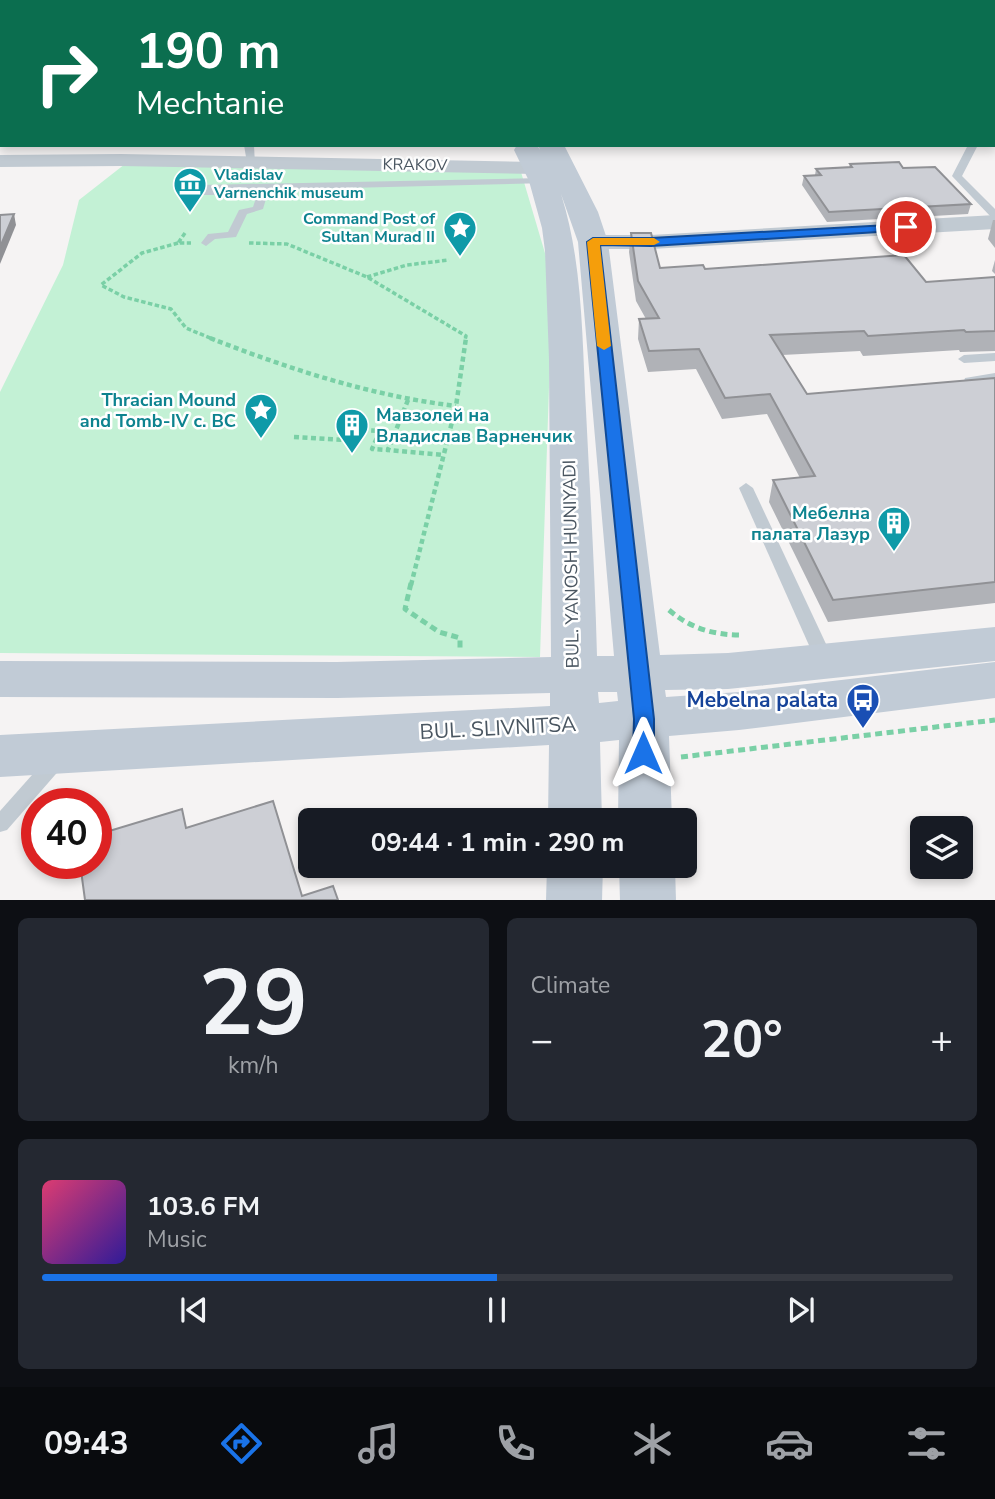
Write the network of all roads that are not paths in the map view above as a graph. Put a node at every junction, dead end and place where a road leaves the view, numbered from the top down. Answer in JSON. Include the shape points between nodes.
{"nodes":[{"id":1,"x":972,"y":147,"type":"edge"},
{"id":2,"x":251,"y":154,"type":"edge"},
{"id":3,"x":0,"y":160,"type":"edge"},
{"id":4,"x":539,"y":160,"type":"edge"},
{"id":5,"x":995,"y":215,"type":"edge"},
{"id":6,"x":995,"y":222,"type":"edge"},
{"id":7,"x":593,"y":242,"type":"junction"},
{"id":8,"x":206,"y":243,"type":"road end"},
{"id":9,"x":995,"y":357,"type":"edge"},
{"id":10,"x":964,"y":359,"type":"dead end"},
{"id":11,"x":995,"y":377,"type":"edge"},
{"id":12,"x":954,"y":383,"type":"edge"},
{"id":13,"x":746,"y":488,"type":"dead end"},
{"id":14,"x":995,"y":644,"type":"edge"},
{"id":15,"x":825,"y":663,"type":"junction"},
{"id":16,"x":0,"y":679,"type":"edge"},
{"id":17,"x":995,"y":680,"type":"edge"},
{"id":18,"x":641,"y":696,"type":"junction"},
{"id":19,"x":575,"y":700,"type":"junction"},
{"id":20,"x":62,"y":753,"type":"junction"},
{"id":21,"x":0,"y":756,"type":"edge"},
{"id":22,"x":575,"y":808,"type":"edge"},
{"id":23,"x":645,"y":808,"type":"edge"},
{"id":24,"x":0,"y":824,"type":"edge"},
{"id":25,"x":575,"y":878,"type":"edge"},
{"id":26,"x":647,"y":878,"type":"edge"},
{"id":27,"x":575,"y":900,"type":"edge"},
{"id":28,"x":648,"y":900,"type":"edge"}],
"edges":[{"from":1,"to":5,"type":"lane","via":[[957,176]]},
{"from":2,"to":3,"type":"street","name":"KRAKOV"},
{"from":2,"to":4,"type":"street","name":"KRAKOV"},
{"from":4,"to":7,"type":"street","via":[[584,212]]},
{"from":4,"to":8,"type":"lane","via":[[201,188],[199,192],[263,192],[258,209],[243,212],[232,235],[212,236]]},
{"from":4,"to":19,"type":"street","name":"BUL. YANOSH HUNIYADI","via":[[560,251]]},
{"from":6,"to":7,"type":"street"},
{"from":7,"to":18,"type":"street"},
{"from":9,"to":10,"type":"lane"},
{"from":11,"to":12,"type":"lane"},
{"from":13,"to":15,"type":"lane"},
{"from":14,"to":15,"type":"street","name":"BUL. SLIVNITSA"},
{"from":15,"to":18,"type":"street","name":"BUL. SLIVNITSA","via":[[727,671]]},
{"from":16,"to":19,"type":"street","name":"BUL. SLIVNITSA","via":[[337,680]]},
{"from":17,"to":18,"type":"street","name":"BUL. SLIVNITSA","via":[[739,711]]},
{"from":18,"to":19,"type":"street","name":"BUL. SLIVNITSA"},
{"from":18,"to":23,"type":"street"},
{"from":19,"to":20,"type":"street","name":"BUL. SLIVNITSA"},
{"from":19,"to":22,"type":"street","name":"BUL. YANOSH HUNIYADI"},
{"from":20,"to":21,"type":"street","name":"BUL. SLIVNITSA"},
{"from":20,"to":24,"type":"lane"},
{"from":25,"to":27,"type":"street"},
{"from":26,"to":28,"type":"street"}]}
